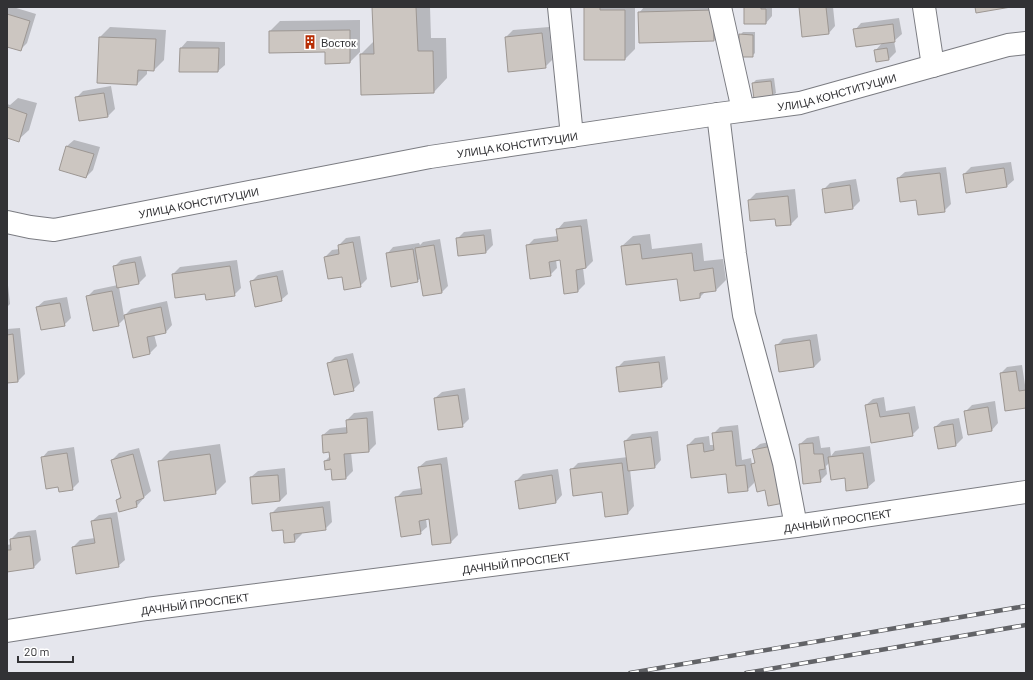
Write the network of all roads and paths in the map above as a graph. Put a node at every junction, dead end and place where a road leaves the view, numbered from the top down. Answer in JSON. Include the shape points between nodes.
{"nodes":[{"id":1,"x":559,"y":7,"type":"edge"},
{"id":2,"x":720,"y":7,"type":"edge"},
{"id":3,"x":924,"y":7,"type":"edge"},
{"id":4,"x":1026,"y":43,"type":"edge"},
{"id":5,"x":933,"y":66,"type":"junction"},
{"id":6,"x":743,"y":110,"type":"junction"},
{"id":7,"x":718,"y":114,"type":"junction"},
{"id":8,"x":572,"y":136,"type":"junction"},
{"id":9,"x":10,"y":227,"type":"edge"},
{"id":10,"x":1026,"y":492,"type":"edge"},
{"id":11,"x":796,"y":526,"type":"junction"},
{"id":12,"x":7,"y":631,"type":"edge"}],
"edges":[{"from":1,"to":8,"type":"street"},
{"from":2,"to":6,"type":"street"},
{"from":3,"to":5,"type":"street"},
{"from":4,"to":5,"type":"street","name":"УЛИЦА КОНСТИТУЦИИ","via":[[1008,45]]},
{"from":5,"to":6,"type":"street","name":"УЛИЦА КОНСТИТУЦИИ","via":[[800,103]]},
{"from":6,"to":7,"type":"street","name":"УЛИЦА КОНСТИТУЦИИ"},
{"from":7,"to":8,"type":"street","name":"УЛИЦА КОНСТИТУЦИИ"},
{"from":7,"to":11,"type":"street","via":[[744,315],[784,463]]},
{"from":8,"to":9,"type":"street","name":"УЛИЦА КОНСТИТУЦИИ","via":[[430,157],[54,230]]},
{"from":10,"to":11,"type":"street","name":"ДАЧНЫЙ ПРОСПЕКТ"},
{"from":11,"to":12,"type":"street","name":"ДАЧНЫЙ ПРОСПЕКТ","via":[[147,609]]}]}
